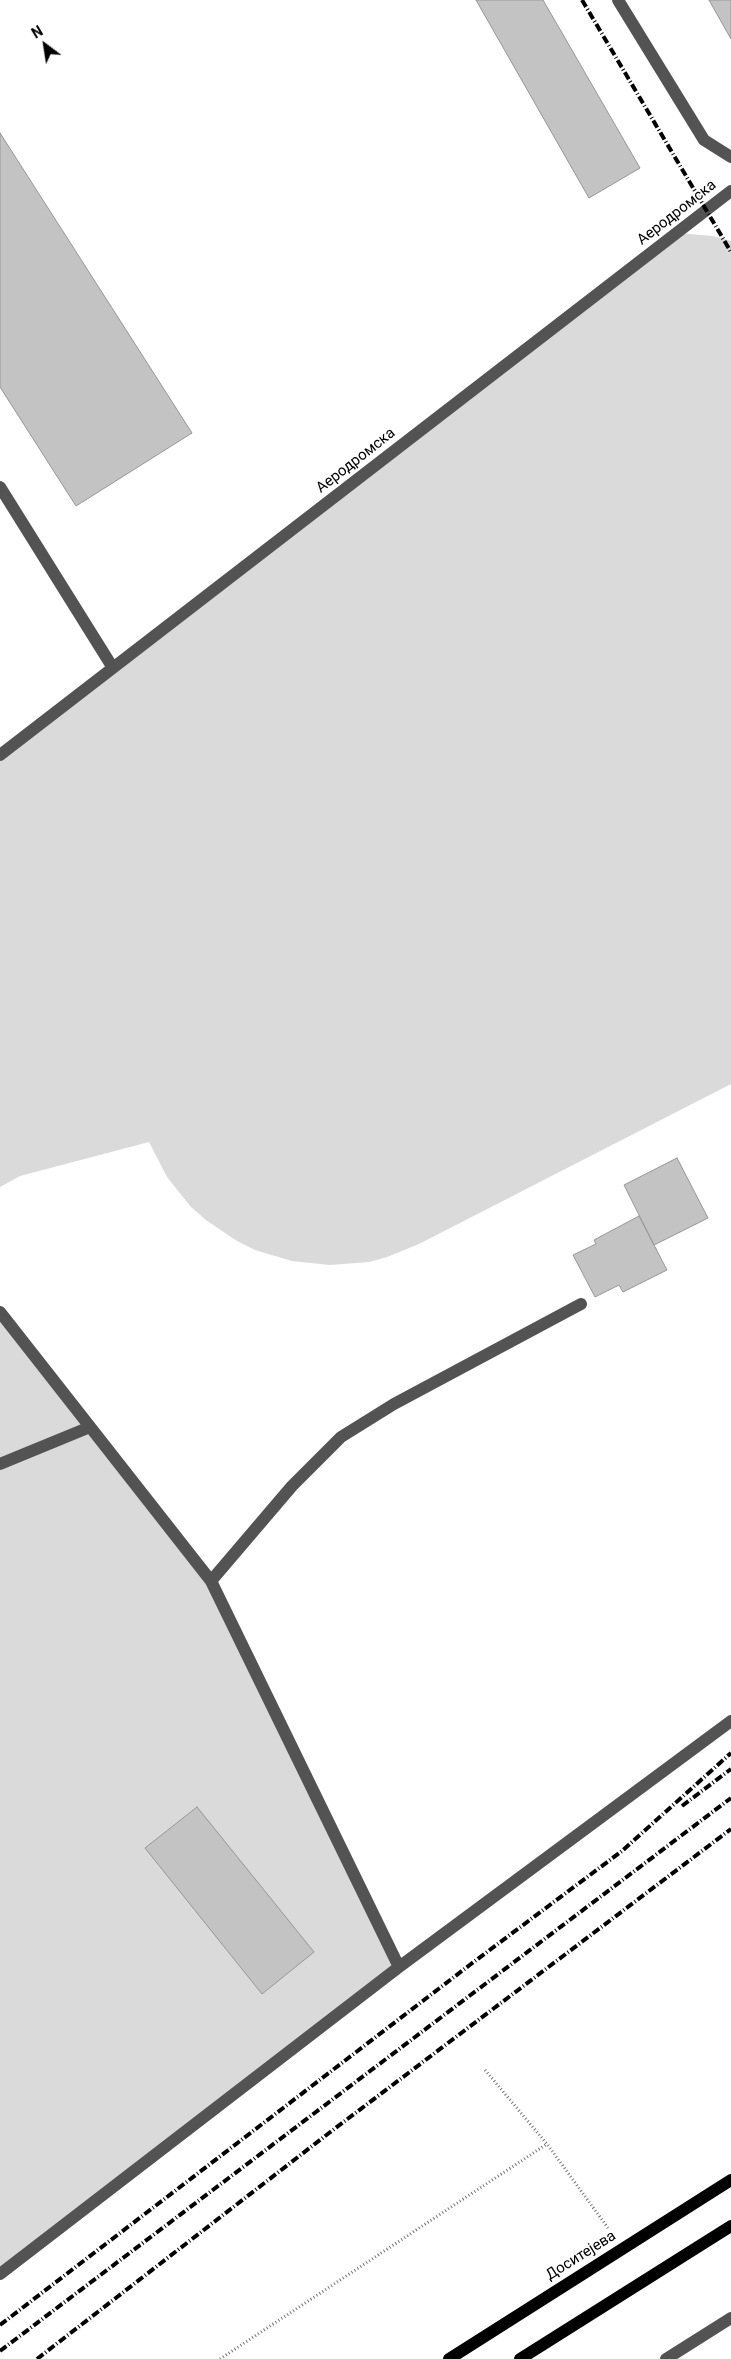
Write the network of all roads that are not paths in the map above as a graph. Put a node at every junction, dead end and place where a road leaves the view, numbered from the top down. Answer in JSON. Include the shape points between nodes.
{"nodes":[{"id":1,"x":618,"y":0,"type":"edge"},
{"id":2,"x":731,"y":157,"type":"edge"},
{"id":3,"x":731,"y":191,"type":"edge"},
{"id":4,"x":0,"y":487,"type":"edge"},
{"id":5,"x":113,"y":668,"type":"junction"},
{"id":6,"x":0,"y":755,"type":"edge"},
{"id":7,"x":581,"y":1304,"type":"dead end"},
{"id":8,"x":0,"y":1312,"type":"edge"},
{"id":9,"x":90,"y":1427,"type":"junction"},
{"id":10,"x":0,"y":1464,"type":"edge"},
{"id":11,"x":211,"y":1581,"type":"junction"},
{"id":12,"x":731,"y":1721,"type":"edge"},
{"id":13,"x":399,"y":1967,"type":"junction"},
{"id":14,"x":731,"y":2180,"type":"edge"},
{"id":15,"x":731,"y":2226,"type":"edge"},
{"id":16,"x":0,"y":2274,"type":"edge"},
{"id":17,"x":731,"y":2318,"type":"edge"},
{"id":18,"x":449,"y":2359,"type":"edge"},
{"id":19,"x":520,"y":2359,"type":"edge"},
{"id":20,"x":666,"y":2359,"type":"edge"}],
"edges":[{"from":1,"to":2,"type":"street","via":[[704,140]]},
{"from":3,"to":5,"type":"street","name":"Аеродромска"},
{"from":4,"to":5,"type":"street"},
{"from":5,"to":6,"type":"street","name":"Аеродромска"},
{"from":7,"to":11,"type":"street","via":[[394,1404],[341,1437],[292,1486]]},
{"from":8,"to":9,"type":"street"},
{"from":9,"to":10,"type":"street"},
{"from":9,"to":11,"type":"street"},
{"from":11,"to":13,"type":"street"},
{"from":12,"to":13,"type":"street"},
{"from":13,"to":16,"type":"street"},
{"from":14,"to":18,"type":"main road","name":"Доситејева"},
{"from":15,"to":19,"type":"main road"},
{"from":17,"to":20,"type":"street"}]}
